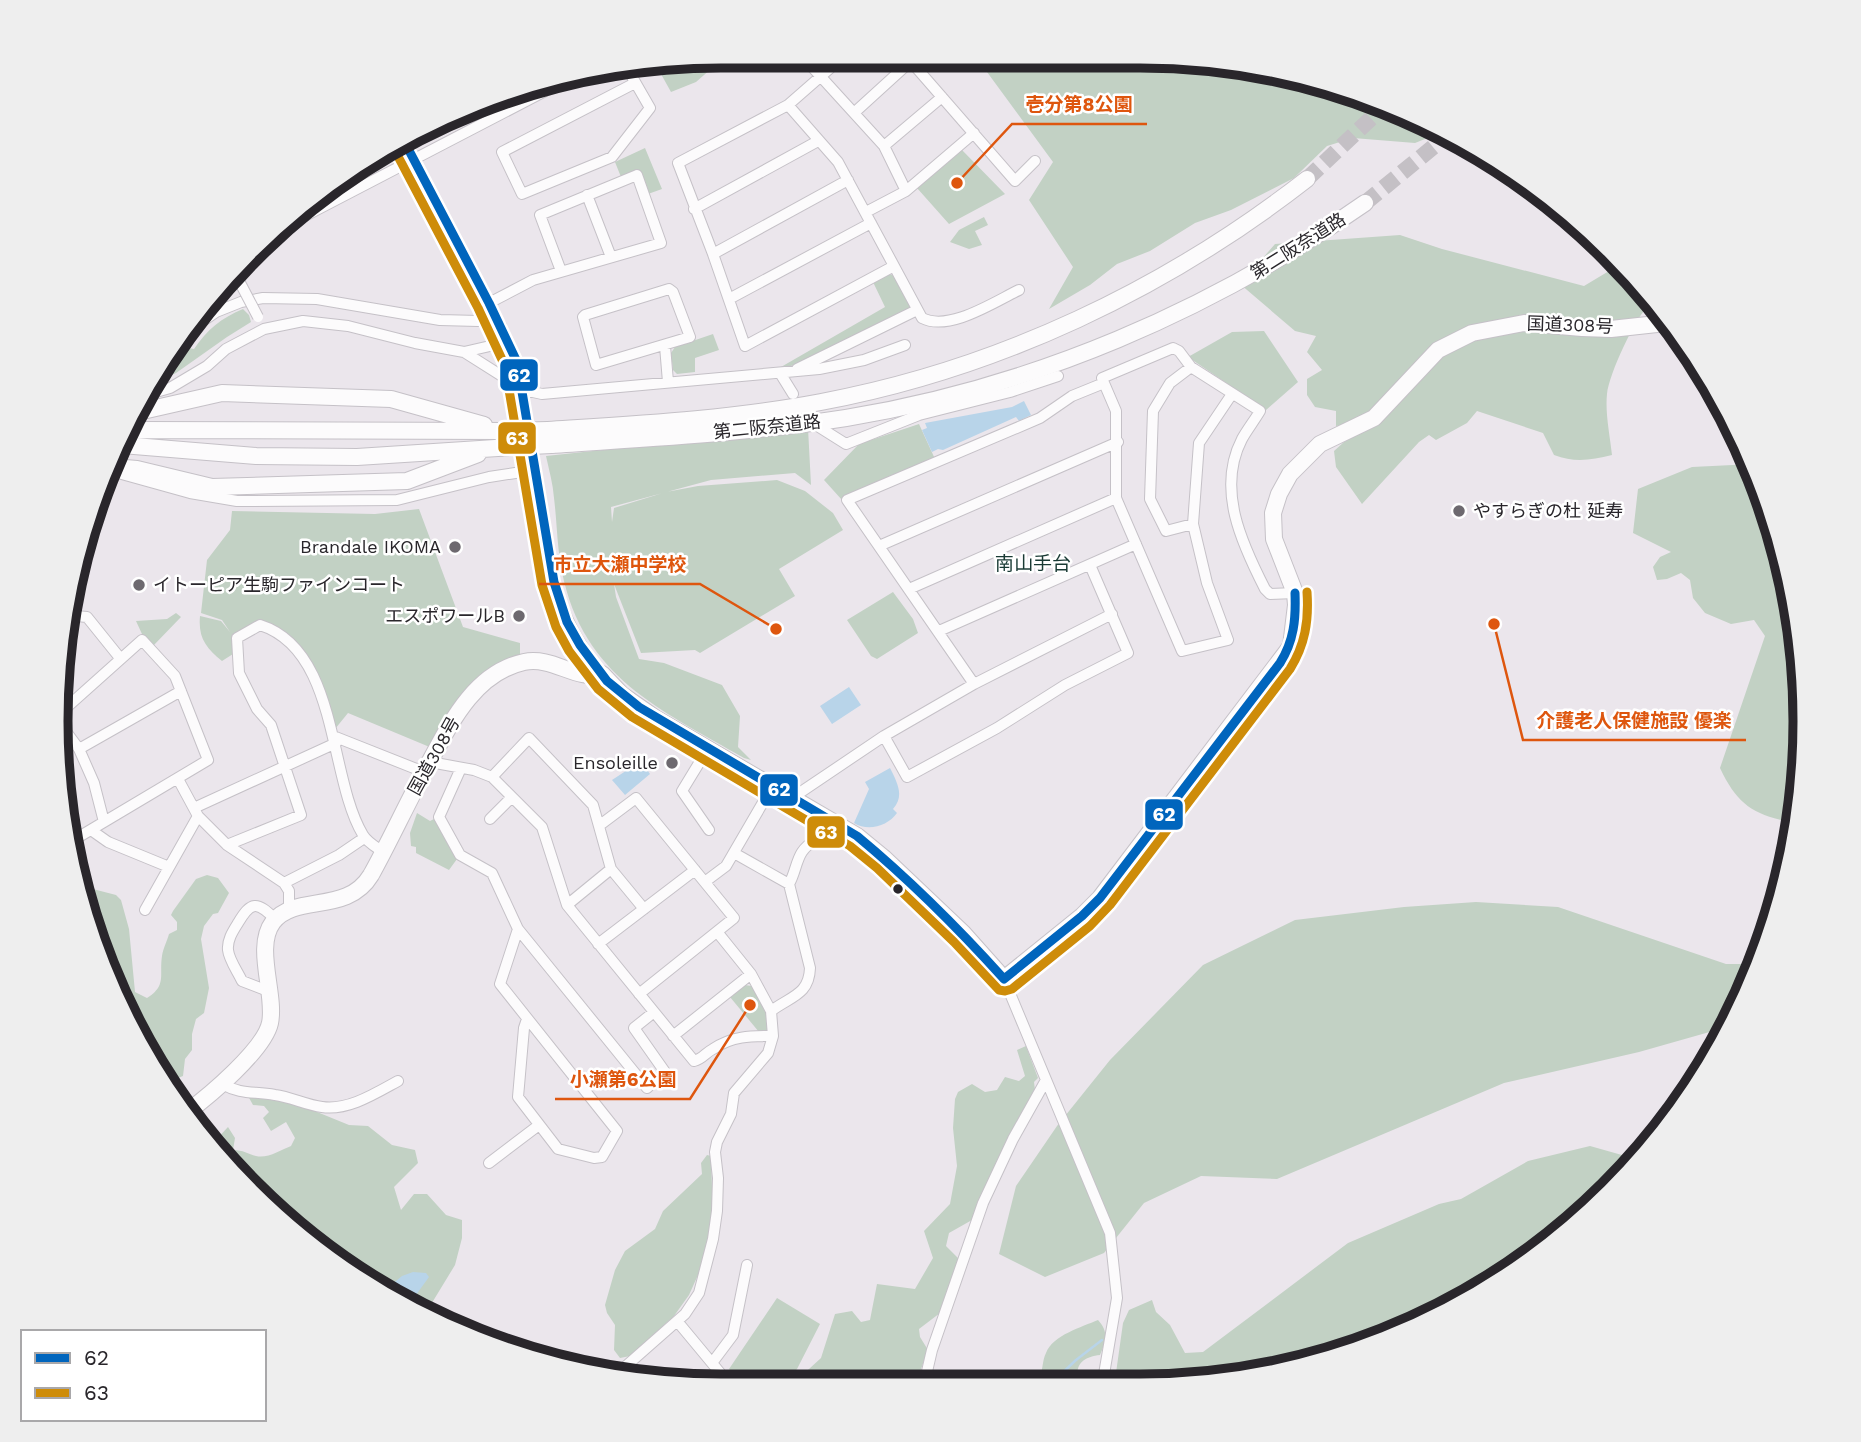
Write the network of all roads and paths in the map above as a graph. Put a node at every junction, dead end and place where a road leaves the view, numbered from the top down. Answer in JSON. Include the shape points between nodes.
{"nodes":[{"id":1,"x":813,"y":68,"type":"edge"},
{"id":2,"x":831,"y":68,"type":"edge"},
{"id":3,"x":900,"y":68,"type":"edge"},
{"id":4,"x":917,"y":68,"type":"edge"},
{"id":5,"x":631,"y":75,"type":"edge"},
{"id":6,"x":821,"y":77,"type":"junction"},
{"id":7,"x":635,"y":83,"type":"junction"},
{"id":8,"x":538,"y":95,"type":"edge"},
{"id":9,"x":942,"y":97,"type":"junction"},
{"id":10,"x":520,"y":100,"type":"edge"},
{"id":11,"x":522,"y":103,"type":"junction"},
{"id":12,"x":788,"y":105,"type":"junction"},
{"id":13,"x":855,"y":112,"type":"junction"},
{"id":14,"x":975,"y":133,"type":"junction"},
{"id":15,"x":818,"y":141,"type":"junction"},
{"id":16,"x":884,"y":146,"type":"junction"},
{"id":17,"x":408,"y":149,"type":"edge"},
{"id":18,"x":413,"y":159,"type":"junction"},
{"id":19,"x":1035,"y":161,"type":"dead end"},
{"id":20,"x":1307,"y":179,"type":"tunnel mouth"},
{"id":21,"x":848,"y":180,"type":"junction"},
{"id":22,"x":906,"y":191,"type":"junction"},
{"id":23,"x":587,"y":195,"type":"junction"},
{"id":24,"x":1365,"y":202,"type":"tunnel mouth"},
{"id":25,"x":694,"y":209,"type":"junction"},
{"id":26,"x":314,"y":211,"type":"edge"},
{"id":27,"x":866,"y":212,"type":"junction"},
{"id":28,"x":871,"y":223,"type":"junction"},
{"id":29,"x":713,"y":254,"type":"junction"},
{"id":30,"x":611,"y":257,"type":"junction"},
{"id":31,"x":894,"y":265,"type":"junction"},
{"id":32,"x":561,"y":271,"type":"junction"},
{"id":33,"x":239,"y":281,"type":"edge"},
{"id":34,"x":1019,"y":290,"type":"dead end"},
{"id":35,"x":729,"y":299,"type":"junction"},
{"id":36,"x":492,"y":308,"type":"junction"},
{"id":37,"x":917,"y":310,"type":"junction"},
{"id":38,"x":209,"y":317,"type":"edge"},
{"id":39,"x":1658,"y":324,"type":"edge"},
{"id":40,"x":501,"y":325,"type":"junction"},
{"id":41,"x":264,"y":329,"type":"junction"},
{"id":42,"x":905,"y":345,"type":"dead end"},
{"id":43,"x":665,"y":346,"type":"junction"},
{"id":44,"x":464,"y":352,"type":"junction"},
{"id":45,"x":1191,"y":367,"type":"junction"},
{"id":46,"x":786,"y":373,"type":"junction"},
{"id":47,"x":1058,"y":376,"type":"dead end"},
{"id":48,"x":668,"y":382,"type":"junction"},
{"id":49,"x":1104,"y":383,"type":"junction"},
{"id":50,"x":524,"y":390,"type":"junction"},
{"id":51,"x":158,"y":392,"type":"edge"},
{"id":52,"x":793,"y":394,"type":"dead end"},
{"id":53,"x":1232,"y":394,"type":"junction"},
{"id":54,"x":148,"y":410,"type":"edge"},
{"id":55,"x":819,"y":427,"type":"dead end"},
{"id":56,"x":137,"y":430,"type":"edge"},
{"id":57,"x":550,"y":437,"type":"junction"},
{"id":58,"x":509,"y":439,"type":"junction"},
{"id":59,"x":1118,"y":442,"type":"junction"},
{"id":60,"x":130,"y":446,"type":"edge"},
{"id":61,"x":494,"y":447,"type":"junction"},
{"id":62,"x":119,"y":469,"type":"edge"},
{"id":63,"x":535,"y":470,"type":"junction"},
{"id":64,"x":118,"y":471,"type":"edge"},
{"id":65,"x":1116,"y":498,"type":"junction"},
{"id":66,"x":1193,"y":524,"type":"junction"},
{"id":67,"x":1136,"y":544,"type":"junction"},
{"id":68,"x":879,"y":546,"type":"junction"},
{"id":69,"x":1090,"y":565,"type":"junction"},
{"id":70,"x":909,"y":589,"type":"junction"},
{"id":71,"x":1295,"y":593,"type":"junction"},
{"id":72,"x":1112,"y":614,"type":"junction"},
{"id":73,"x":77,"y":616,"type":"edge"},
{"id":74,"x":939,"y":631,"type":"junction"},
{"id":75,"x":120,"y":658,"type":"junction"},
{"id":76,"x":602,"y":674,"type":"junction"},
{"id":77,"x":974,"y":684,"type":"junction"},
{"id":78,"x":181,"y":691,"type":"junction"},
{"id":79,"x":69,"y":706,"type":"edge"},
{"id":80,"x":69,"y":734,"type":"edge"},
{"id":81,"x":884,"y":736,"type":"junction"},
{"id":82,"x":335,"y":739,"type":"junction"},
{"id":83,"x":79,"y":749,"type":"junction"},
{"id":84,"x":707,"y":750,"type":"junction"},
{"id":85,"x":286,"y":765,"type":"junction"},
{"id":86,"x":427,"y":767,"type":"junction"},
{"id":87,"x":461,"y":768,"type":"junction"},
{"id":88,"x":492,"y":777,"type":"junction"},
{"id":89,"x":178,"y":779,"type":"junction"},
{"id":90,"x":772,"y":787,"type":"junction"},
{"id":91,"x":512,"y":797,"type":"junction"},
{"id":92,"x":792,"y":798,"type":"junction"},
{"id":93,"x":196,"y":812,"type":"junction"},
{"id":94,"x":490,"y":820,"type":"dead end"},
{"id":95,"x":104,"y":822,"type":"junction"},
{"id":96,"x":600,"y":825,"type":"junction"},
{"id":97,"x":840,"y":827,"type":"junction"},
{"id":98,"x":91,"y":830,"type":"junction"},
{"id":99,"x":709,"y":830,"type":"dead end"},
{"id":100,"x":79,"y":837,"type":"edge"},
{"id":101,"x":364,"y":838,"type":"junction"},
{"id":102,"x":227,"y":845,"type":"junction"},
{"id":103,"x":383,"y":852,"type":"junction"},
{"id":104,"x":734,"y":853,"type":"junction"},
{"id":105,"x":169,"y":867,"type":"junction"},
{"id":106,"x":611,"y":869,"type":"junction"},
{"id":107,"x":695,"y":870,"type":"junction"},
{"id":108,"x":706,"y":881,"type":"junction"},
{"id":109,"x":284,"y":883,"type":"junction"},
{"id":110,"x":789,"y":884,"type":"junction"},
{"id":111,"x":567,"y":905,"type":"junction"},
{"id":112,"x":644,"y":909,"type":"junction"},
{"id":113,"x":145,"y":910,"type":"dead end"},
{"id":114,"x":282,"y":915,"type":"junction"},
{"id":115,"x":518,"y":929,"type":"junction"},
{"id":116,"x":718,"y":933,"type":"junction"},
{"id":117,"x":598,"y":944,"type":"junction"},
{"id":118,"x":751,"y":974,"type":"junction"},
{"id":119,"x":1004,"y":979,"type":"junction"},
{"id":120,"x":268,"y":991,"type":"junction"},
{"id":121,"x":639,"y":994,"type":"junction"},
{"id":122,"x":771,"y":1011,"type":"junction"},
{"id":123,"x":654,"y":1012,"type":"junction"},
{"id":124,"x":527,"y":1019,"type":"junction"},
{"id":125,"x":673,"y":1036,"type":"junction"},
{"id":126,"x":773,"y":1036,"type":"junction"},
{"id":127,"x":1046,"y":1080,"type":"junction"},
{"id":128,"x":398,"y":1081,"type":"dead end"},
{"id":129,"x":222,"y":1084,"type":"junction"},
{"id":130,"x":194,"y":1106,"type":"edge"},
{"id":131,"x":539,"y":1125,"type":"junction"},
{"id":132,"x":489,"y":1163,"type":"dead end"},
{"id":133,"x":747,"y":1265,"type":"dead end"},
{"id":134,"x":677,"y":1321,"type":"junction"},
{"id":135,"x":712,"y":1363,"type":"junction"},
{"id":136,"x":626,"y":1366,"type":"edge"},
{"id":137,"x":721,"y":1374,"type":"edge"},
{"id":138,"x":926,"y":1374,"type":"edge"},
{"id":139,"x":1104,"y":1374,"type":"edge"}],
"edges":[{"from":1,"to":6,"type":"street"},
{"from":2,"to":6,"type":"street"},
{"from":3,"to":13,"type":"street"},
{"from":4,"to":9,"type":"street"},
{"from":5,"to":7,"type":"street"},
{"from":6,"to":12,"type":"street"},
{"from":6,"to":13,"type":"street"},
{"from":7,"to":7,"type":"street","via":[[502,152],[522,194],[612,157],[650,108]]},
{"from":8,"to":11,"type":"street"},
{"from":9,"to":14,"type":"street"},
{"from":9,"to":16,"type":"street"},
{"from":10,"to":11,"type":"street"},
{"from":11,"to":18,"type":"street"},
{"from":12,"to":15,"type":"street"},
{"from":12,"to":25,"type":"street","via":[[678,163]]},
{"from":13,"to":16,"type":"street"},
{"from":14,"to":19,"type":"street","via":[[1016,181]]},
{"from":14,"to":22,"type":"street"},
{"from":15,"to":21,"type":"street"},
{"from":15,"to":25,"type":"street"},
{"from":16,"to":22,"type":"street"},
{"from":17,"to":18,"type":"street"},
{"from":18,"to":26,"type":"street"},
{"from":18,"to":36,"type":"street"},
{"from":20,"to":57,"type":"highway","name":"第二阪奈道路","via":[[1143,287],[1016,346],[952,368],[822,402]]},
{"from":21,"to":27,"type":"street"},
{"from":21,"to":29,"type":"street"},
{"from":22,"to":27,"type":"street"},
{"from":23,"to":30,"type":"street"},
{"from":23,"to":30,"type":"street","via":[[637,175],[661,243]]},
{"from":23,"to":32,"type":"street","via":[[540,215]]},
{"from":24,"to":57,"type":"highway","name":"第二阪奈道路","via":[[1212,297],[1090,352],[998,382],[847,418],[746,431]]},
{"from":25,"to":29,"type":"street"},
{"from":27,"to":28,"type":"street"},
{"from":28,"to":31,"type":"street"},
{"from":28,"to":35,"type":"street"},
{"from":29,"to":35,"type":"street"},
{"from":30,"to":32,"type":"street"},
{"from":31,"to":35,"type":"street","via":[[745,346]]},
{"from":31,"to":37,"type":"street"},
{"from":32,"to":36,"type":"street","via":[[533,280]]},
{"from":33,"to":41,"type":"street","bridge":true},
{"from":34,"to":37,"type":"street","via":[[942,323],[931,323]]},
{"from":36,"to":38,"type":"street","via":[[478,321],[440,320],[317,299],[263,298],[240,302]]},
{"from":36,"to":40,"type":"street"},
{"from":37,"to":46,"type":"street"},
{"from":39,"to":71,"type":"highway","name":"国道308号","via":[[1611,329],[1511,324],[1472,333],[1438,350],[1381,412],[1320,444],[1283,484],[1275,504],[1273,530]]},
{"from":40,"to":44,"type":"street","via":[[499,337],[490,346]]},
{"from":40,"to":50,"type":"street"},
{"from":41,"to":44,"type":"street","via":[[324,322]]},
{"from":41,"to":51,"type":"street"},
{"from":42,"to":46,"type":"street","via":[[864,360]]},
{"from":43,"to":43,"type":"street","via":[[596,365],[583,317],[669,289],[690,337]]},
{"from":43,"to":48,"type":"street"},
{"from":44,"to":50,"type":"street"},
{"from":45,"to":49,"type":"street","via":[[1173,348],[1102,378]]},
{"from":45,"to":53,"type":"street"},
{"from":45,"to":66,"type":"street","via":[[1170,383],[1153,411],[1150,499],[1166,531]]},
{"from":46,"to":48,"type":"street"},
{"from":46,"to":52,"type":"street"},
{"from":47,"to":55,"type":"street","via":[[919,415],[846,444]]},
{"from":48,"to":50,"type":"street","via":[[542,394]]},
{"from":49,"to":59,"type":"street","via":[[1116,411]]},
{"from":49,"to":68,"type":"street","via":[[1072,396],[1040,418],[847,500]]},
{"from":50,"to":63,"type":"street"},
{"from":53,"to":66,"type":"street","via":[[1199,443]]},
{"from":53,"to":71,"type":"street","via":[[1259,411],[1241,441],[1233,467],[1234,516],[1265,589],[1270,594]]},
{"from":54,"to":58,"type":"highway","via":[[222,393],[391,399]]},
{"from":56,"to":58,"type":"highway","name":"第二阪奈道路"},
{"from":57,"to":58,"type":"highway","name":"第二阪奈道路","bridge":true},
{"from":58,"to":61,"type":"highway","name":"第二阪奈道路"},
{"from":59,"to":65,"type":"street"},
{"from":59,"to":68,"type":"street"},
{"from":60,"to":61,"type":"highway","name":"第二阪奈道路","via":[[329,457]]},
{"from":61,"to":62,"type":"highway","via":[[407,481],[212,487]]},
{"from":63,"to":64,"type":"street","via":[[382,501],[237,501]]},
{"from":63,"to":76,"type":"street","via":[[560,601],[580,645]]},
{"from":65,"to":67,"type":"street"},
{"from":65,"to":70,"type":"street"},
{"from":66,"to":67,"type":"street","via":[[1207,583],[1228,640],[1182,652]]},
{"from":67,"to":69,"type":"street"},
{"from":68,"to":70,"type":"street"},
{"from":69,"to":72,"type":"street"},
{"from":69,"to":74,"type":"street"},
{"from":70,"to":74,"type":"street"},
{"from":71,"to":119,"type":"highway","name":"国道308号","via":[[1291,646],[1280,663],[1100,898]]},
{"from":72,"to":77,"type":"street"},
{"from":72,"to":81,"type":"street","via":[[1128,653],[1065,685],[997,728],[906,776]]},
{"from":73,"to":75,"type":"street","via":[[87,617]]},
{"from":74,"to":77,"type":"street"},
{"from":75,"to":78,"type":"street","via":[[142,640],[175,676]]},
{"from":75,"to":79,"type":"street"},
{"from":76,"to":84,"type":"highway","via":[[639,708]]},
{"from":76,"to":86,"type":"highway","name":"国道308号","via":[[577,672],[544,661],[506,667],[461,708]]},
{"from":77,"to":81,"type":"street"},
{"from":78,"to":83,"type":"street"},
{"from":78,"to":89,"type":"street","via":[[208,760]]},
{"from":80,"to":83,"type":"street"},
{"from":81,"to":92,"type":"street"},
{"from":82,"to":85,"type":"street"},
{"from":82,"to":85,"type":"street","via":[[307,665],[297,651],[260,625],[237,638],[239,673],[257,709],[271,725]]},
{"from":82,"to":86,"type":"street"},
{"from":82,"to":101,"type":"street","via":[[348,801]]},
{"from":83,"to":95,"type":"street"},
{"from":84,"to":90,"type":"highway"},
{"from":84,"to":99,"type":"street","via":[[682,792]]},
{"from":85,"to":93,"type":"street"},
{"from":85,"to":102,"type":"street","via":[[301,815]]},
{"from":86,"to":87,"type":"street"},
{"from":86,"to":103,"type":"highway","name":"国道308号"},
{"from":87,"to":88,"type":"street"},
{"from":87,"to":115,"type":"street","via":[[439,817],[460,855],[492,873]]},
{"from":88,"to":91,"type":"street"},
{"from":88,"to":96,"type":"street","via":[[529,738],[588,797]]},
{"from":89,"to":93,"type":"street"},
{"from":89,"to":95,"type":"street"},
{"from":90,"to":92,"type":"highway"},
{"from":90,"to":104,"type":"street"},
{"from":91,"to":94,"type":"street"},
{"from":91,"to":111,"type":"street","via":[[545,832]]},
{"from":92,"to":97,"type":"highway"},
{"from":93,"to":102,"type":"street"},
{"from":93,"to":105,"type":"street"},
{"from":95,"to":98,"type":"street"},
{"from":96,"to":106,"type":"street"},
{"from":96,"to":107,"type":"street","via":[[636,798]]},
{"from":97,"to":110,"type":"street","via":[[802,851]]},
{"from":97,"to":119,"type":"highway","via":[[885,859]]},
{"from":98,"to":100,"type":"street"},
{"from":98,"to":105,"type":"street","via":[[108,842]]},
{"from":101,"to":103,"type":"street"},
{"from":101,"to":109,"type":"street"},
{"from":102,"to":109,"type":"street"},
{"from":103,"to":114,"type":"highway","name":"国道308号","via":[[355,894]]},
{"from":104,"to":108,"type":"street","via":[[726,866]]},
{"from":104,"to":110,"type":"street"},
{"from":105,"to":113,"type":"street"},
{"from":106,"to":111,"type":"street"},
{"from":106,"to":112,"type":"street"},
{"from":107,"to":108,"type":"street"},
{"from":107,"to":112,"type":"street"},
{"from":108,"to":116,"type":"street","via":[[734,918]]},
{"from":109,"to":114,"type":"street","via":[[289,891]]},
{"from":110,"to":122,"type":"street","via":[[810,982]]},
{"from":111,"to":117,"type":"street"},
{"from":112,"to":117,"type":"street"},
{"from":114,"to":120,"type":"highway","via":[[267,939]]},
{"from":114,"to":120,"type":"street","via":[[254,905],[247,908],[229,937],[228,950],[242,981]]},
{"from":115,"to":123,"type":"street","via":[[647,1088],[665,1072],[634,1028]]},
{"from":115,"to":124,"type":"street","via":[[500,985]]},
{"from":116,"to":118,"type":"street"},
{"from":116,"to":121,"type":"street"},
{"from":117,"to":121,"type":"street"},
{"from":118,"to":122,"type":"street"},
{"from":118,"to":125,"type":"street"},
{"from":119,"to":127,"type":"street"},
{"from":120,"to":129,"type":"highway","via":[[267,1030]]},
{"from":121,"to":123,"type":"street"},
{"from":122,"to":126,"type":"street"},
{"from":123,"to":125,"type":"street"},
{"from":124,"to":131,"type":"street","via":[[518,1097]]},
{"from":124,"to":131,"type":"street","via":[[617,1131],[602,1157],[594,1158],[558,1149]]},
{"from":125,"to":126,"type":"street","via":[[694,1060],[729,1040]]},
{"from":126,"to":134,"type":"street","via":[[768,1053],[734,1093],[731,1114],[717,1142],[713,1239],[699,1293]]},
{"from":127,"to":138,"type":"street","via":[[983,1203]]},
{"from":127,"to":139,"type":"street","via":[[1110,1233],[1117,1298]]},
{"from":128,"to":129,"type":"street","via":[[368,1097],[325,1108],[281,1096],[245,1094]]},
{"from":129,"to":130,"type":"highway"},
{"from":131,"to":132,"type":"street"},
{"from":133,"to":135,"type":"street","via":[[733,1335]]},
{"from":134,"to":135,"type":"street"},
{"from":134,"to":136,"type":"street"},
{"from":135,"to":137,"type":"street"}]}
